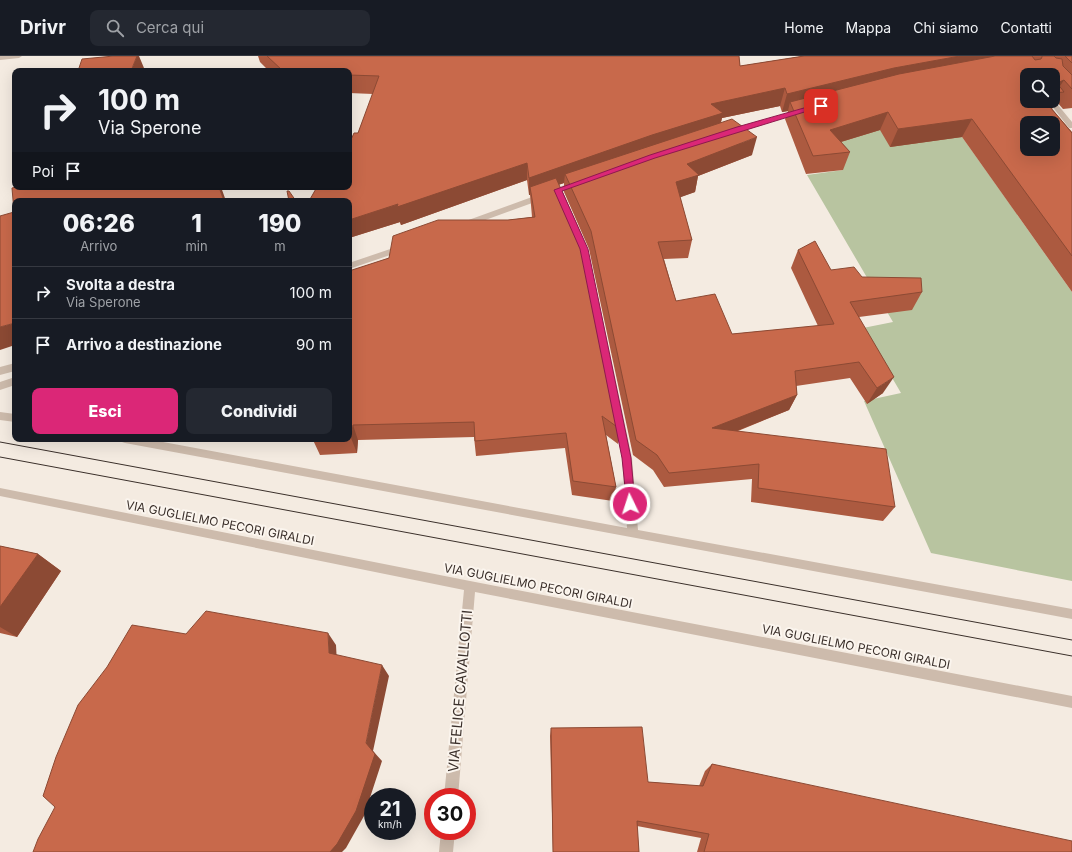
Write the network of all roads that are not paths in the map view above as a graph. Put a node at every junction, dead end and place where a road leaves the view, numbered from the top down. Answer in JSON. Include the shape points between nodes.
{"nodes":[{"id":1,"x":19,"y":56,"type":"edge"},
{"id":2,"x":0,"y":58,"type":"edge"},
{"id":3,"x":1056,"y":108,"type":"edge"},
{"id":4,"x":805,"y":110,"type":"edge"},
{"id":5,"x":1072,"y":126,"type":"edge"},
{"id":6,"x":725,"y":133,"type":"edge"},
{"id":7,"x":587,"y":180,"type":"edge"},
{"id":8,"x":574,"y":227,"type":"edge"},
{"id":9,"x":457,"y":228,"type":"edge"},
{"id":10,"x":407,"y":246,"type":"edge"},
{"id":11,"x":352,"y":265,"type":"edge"},
{"id":12,"x":12,"y":368,"type":"edge"},
{"id":13,"x":0,"y":371,"type":"edge"},
{"id":14,"x":12,"y":382,"type":"edge"},
{"id":15,"x":0,"y":386,"type":"edge"},
{"id":16,"x":0,"y":416,"type":"edge"},
{"id":17,"x":12,"y":418,"type":"edge"},
{"id":18,"x":141,"y":442,"type":"edge"},
{"id":19,"x":0,"y":492,"type":"edge"},
{"id":20,"x":633,"y":534,"type":"junction"},
{"id":21,"x":470,"y":586,"type":"junction"},
{"id":22,"x":1072,"y":614,"type":"edge"},
{"id":23,"x":1072,"y":702,"type":"edge"},
{"id":24,"x":452,"y":788,"type":"edge"},
{"id":25,"x":447,"y":840,"type":"edge"},
{"id":26,"x":446,"y":852,"type":"edge"}],
"edges":[{"from":1,"to":2,"type":"street"},
{"from":3,"to":5,"type":"street"},
{"from":4,"to":6,"type":"street"},
{"from":7,"to":9,"type":"street","via":[[559,194]]},
{"from":8,"to":20,"type":"street","via":[[584,249],[627,458]]},
{"from":10,"to":11,"type":"street"},
{"from":12,"to":13,"type":"street"},
{"from":14,"to":15,"type":"street"},
{"from":16,"to":17,"type":"street"},
{"from":18,"to":20,"type":"street"},
{"from":19,"to":21,"type":"street","name":"VIA GUGLIELMO PECORI GIRALDI"},
{"from":20,"to":22,"type":"street"},
{"from":21,"to":23,"type":"street","name":"VIA GUGLIELMO PECORI GIRALDI"},
{"from":21,"to":24,"type":"street","name":"VIA FELICE CAVALLOTTI"},
{"from":25,"to":26,"type":"street"}]}
